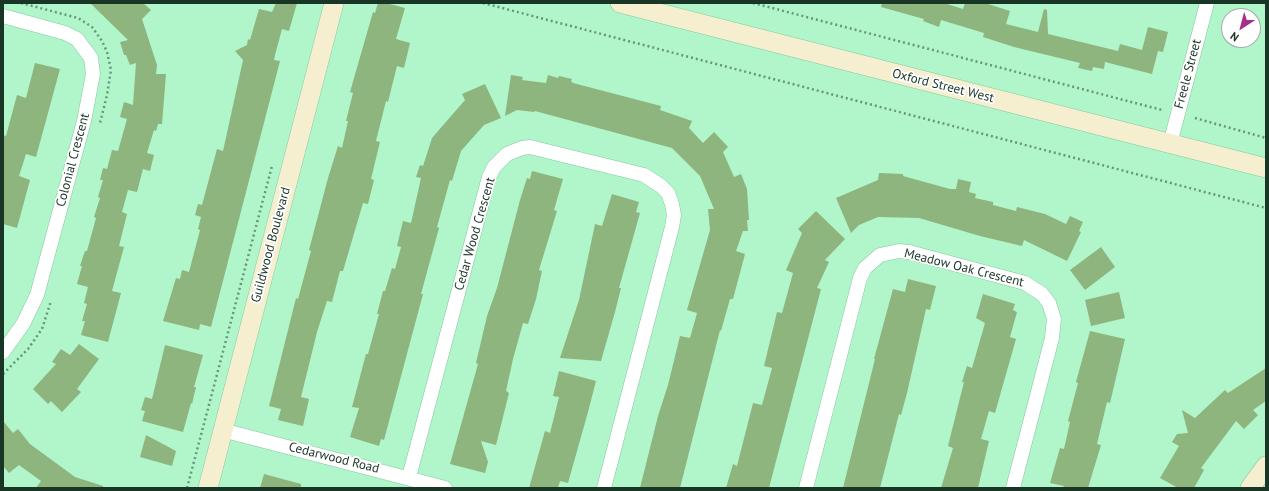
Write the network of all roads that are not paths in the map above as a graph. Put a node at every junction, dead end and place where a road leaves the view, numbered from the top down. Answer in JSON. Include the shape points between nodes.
{"nodes":[{"id":1,"x":334,"y":3,"type":"edge"},
{"id":2,"x":620,"y":3,"type":"edge"},
{"id":3,"x":1207,"y":3,"type":"edge"},
{"id":4,"x":3,"y":16,"type":"edge"},
{"id":5,"x":1170,"y":144,"type":"junction"},
{"id":6,"x":1266,"y":168,"type":"edge"},
{"id":7,"x":3,"y":352,"type":"edge"},
{"id":8,"x":222,"y":430,"type":"junction"},
{"id":9,"x":1266,"y":466,"type":"edge"},
{"id":10,"x":409,"y":477,"type":"junction"},
{"id":11,"x":208,"y":488,"type":"edge"},
{"id":12,"x":445,"y":488,"type":"edge"},
{"id":13,"x":604,"y":488,"type":"edge"},
{"id":14,"x":806,"y":488,"type":"edge"},
{"id":15,"x":1013,"y":488,"type":"edge"},
{"id":16,"x":1250,"y":488,"type":"edge"}],
"edges":[{"from":1,"to":8,"type":"main road","name":"Guildwood Boulevard"},
{"from":2,"to":5,"type":"main road","name":"Oxford Street West"},
{"from":3,"to":5,"type":"street","name":"Freele Street"},
{"from":4,"to":7,"type":"street","name":"Colonial Crescent","via":[[58,30],[76,39],[91,58],[93,74],[84,121],[37,295],[23,324]]},
{"from":5,"to":6,"type":"main road","name":"Oxford Street West"},
{"from":8,"to":10,"type":"street","name":"Cedarwood Road"},
{"from":8,"to":11,"type":"main road","name":"Guildwood Boulevard"},
{"from":9,"to":16,"type":"main road"},
{"from":10,"to":12,"type":"street","name":"Cedarwood Road"},
{"from":10,"to":13,"type":"street","name":"Cedar Wood Crescent","via":[[489,177],[507,154],[530,147],[644,175],[668,193],[672,204],[672,227]]},
{"from":14,"to":15,"type":"street","name":"Meadow Oak Crescent","via":[[860,278],[865,268],[880,255],[899,251],[1025,283],[1042,294],[1049,303],[1054,319],[1052,338]]}]}
